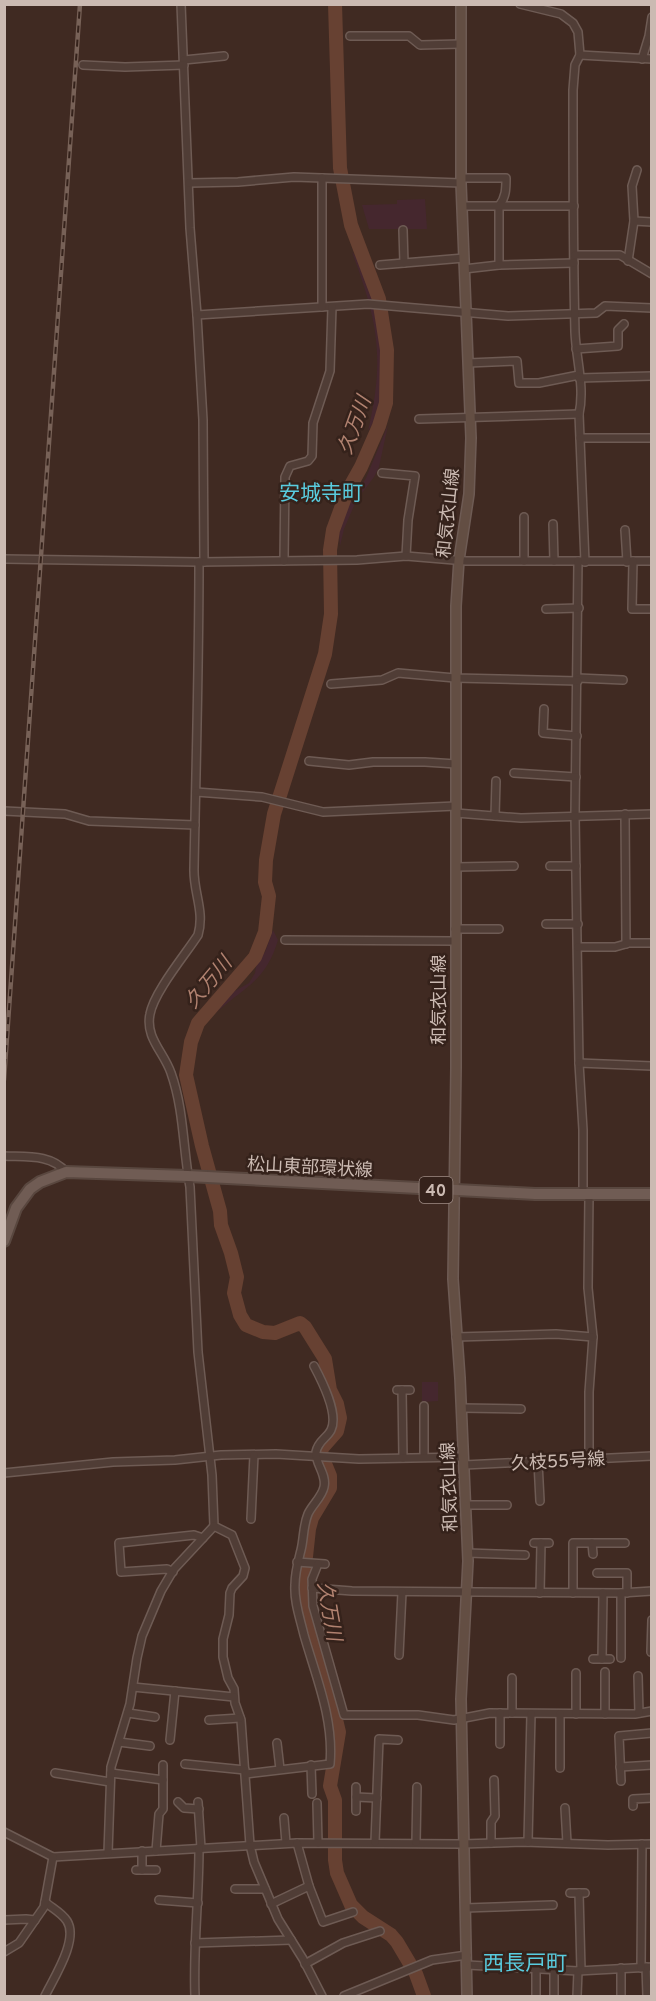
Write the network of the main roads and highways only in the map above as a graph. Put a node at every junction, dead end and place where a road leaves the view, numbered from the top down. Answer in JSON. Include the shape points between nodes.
{"nodes":[{"id":1,"x":460,"y":4,"type":"edge"},
{"id":2,"x":454,"y":1191,"type":"junction"},
{"id":3,"x":651,"y":1194,"type":"edge"},
{"id":4,"x":4,"y":1241,"type":"edge"},
{"id":5,"x":467,"y":1996,"type":"edge"}],
"edges":[{"from":1,"to":2,"type":"main road","name":"和気衣山線","via":[[461,180],[470,416],[469,494],[456,606]]},
{"from":2,"to":3,"type":"main road","name":"松山東部環状線","number":"40"},
{"from":2,"to":4,"type":"main road","name":"松山東部環状線","number":"40","via":[[66,1172],[30,1189],[16,1208]]},
{"from":2,"to":5,"type":"main road","name":"和気衣山線","via":[[453,1279],[468,1553],[461,1718]]}]}
